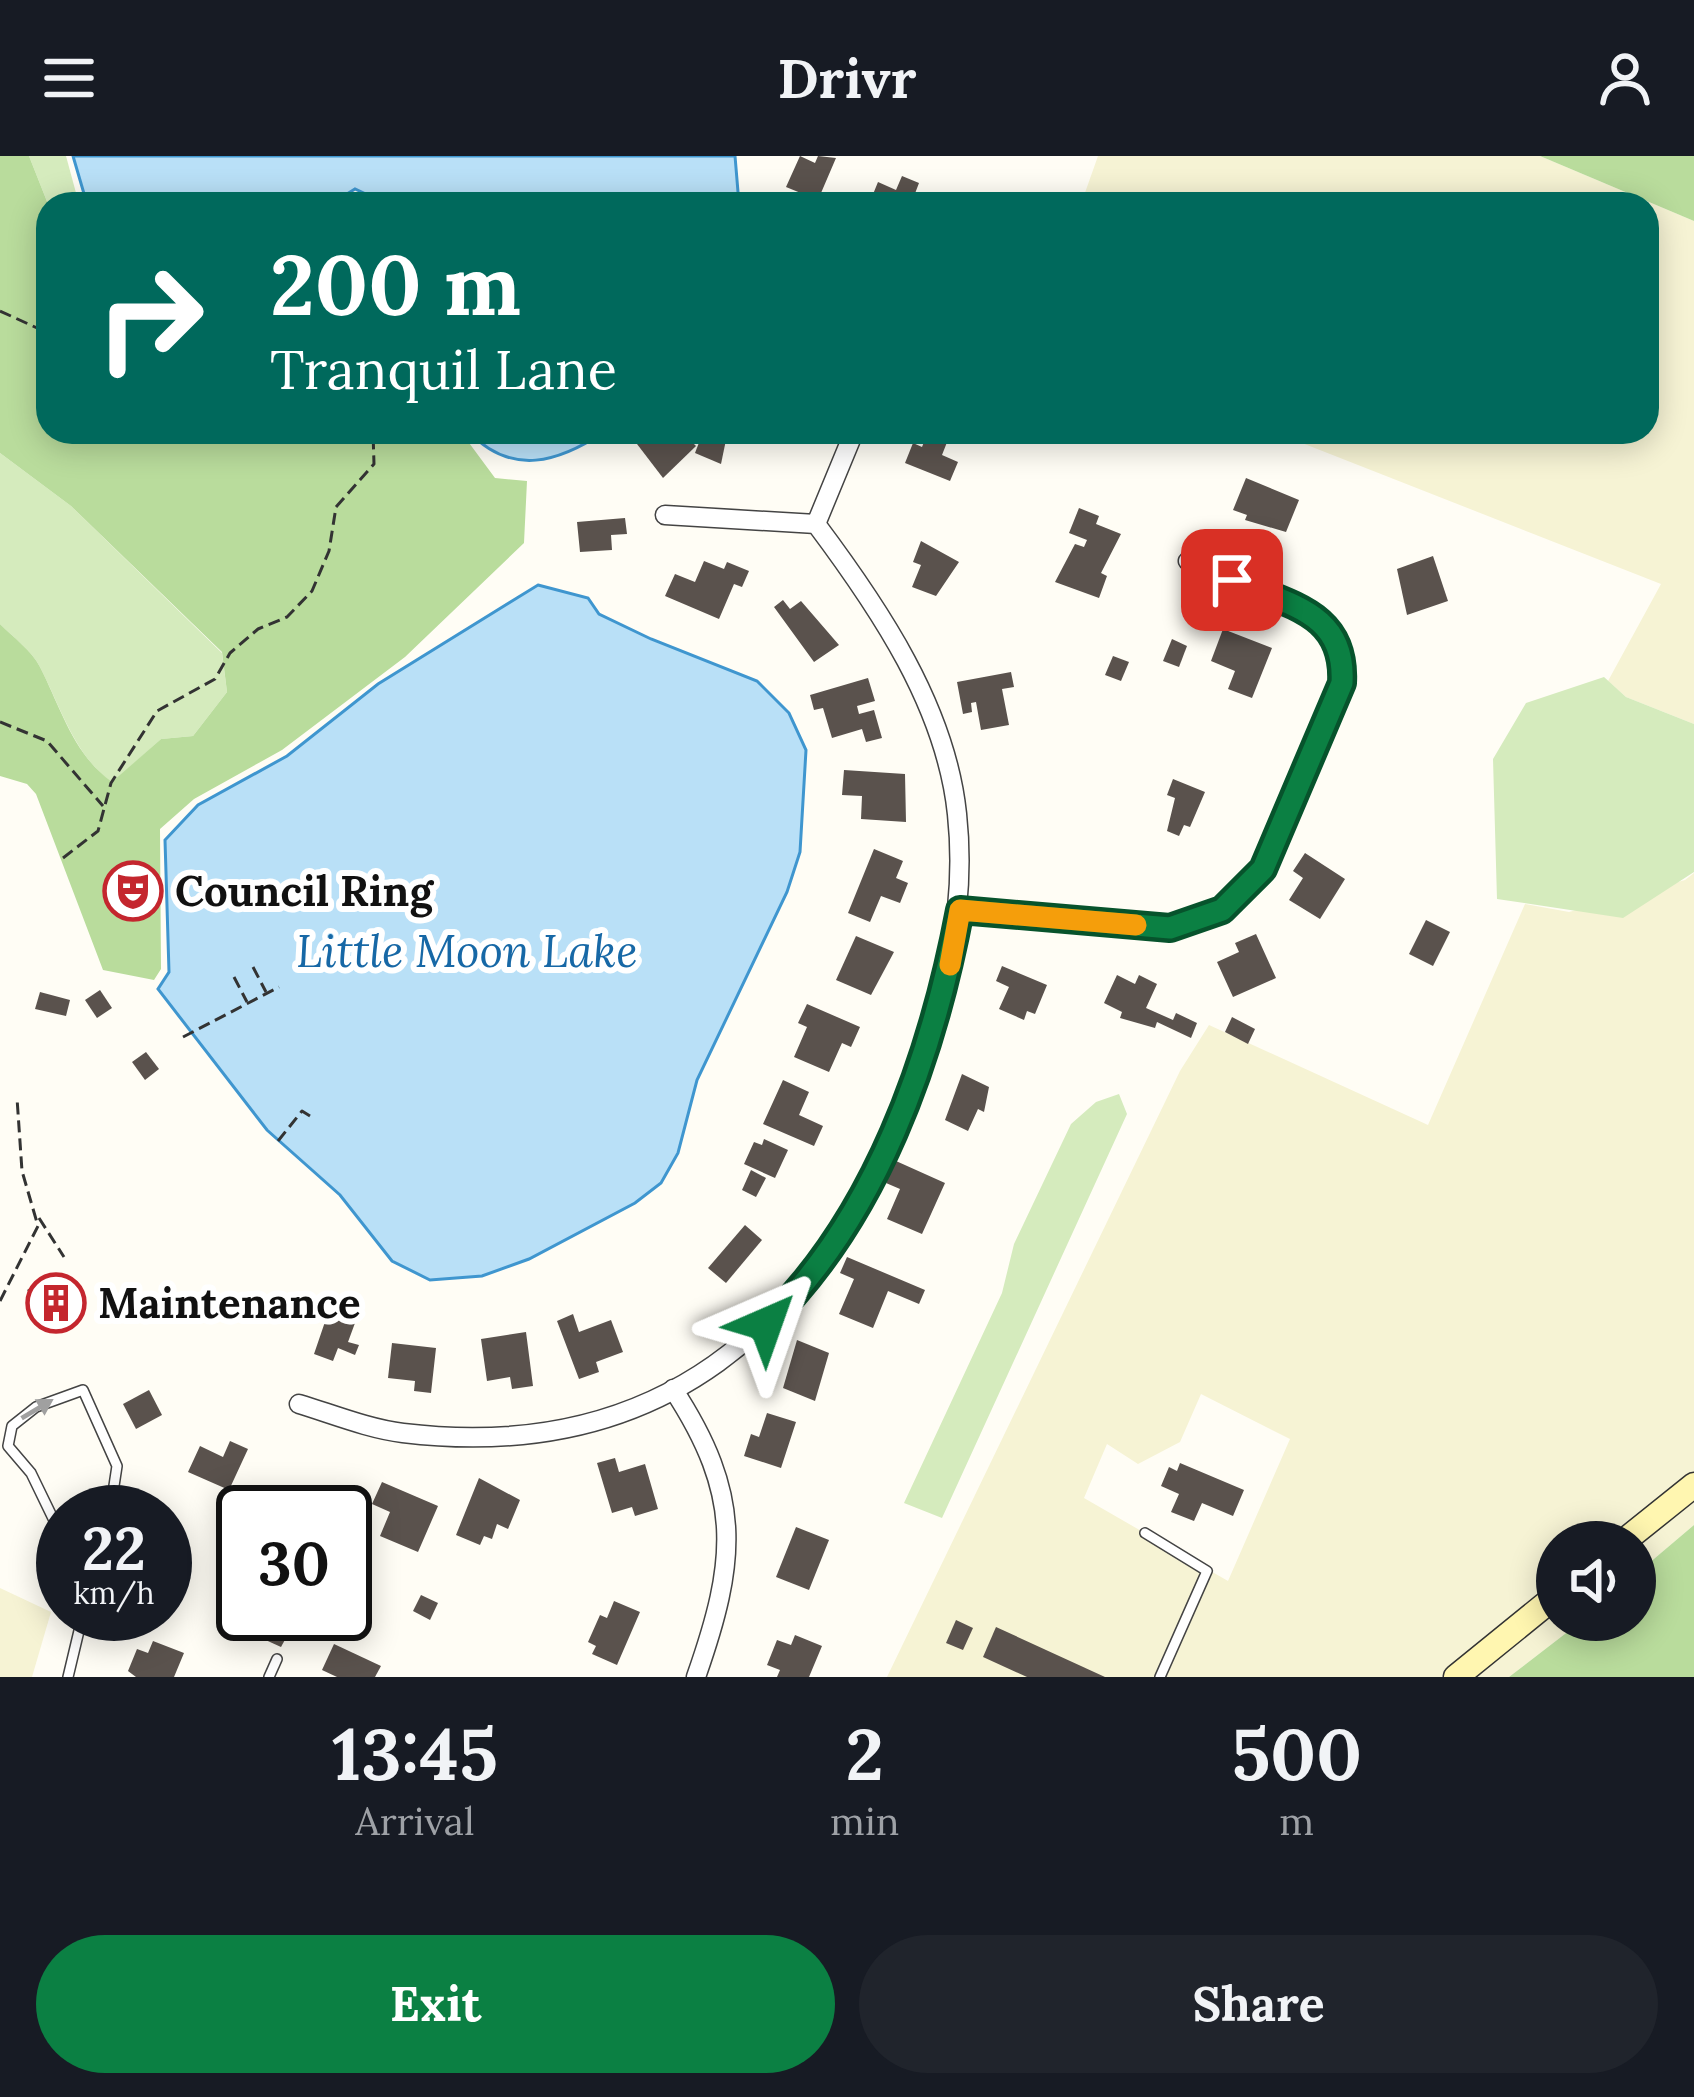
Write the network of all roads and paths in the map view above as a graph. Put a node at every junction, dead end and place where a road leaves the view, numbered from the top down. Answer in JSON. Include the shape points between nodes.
{"nodes":[{"id":1,"x":0,"y":311,"type":"edge"},
{"id":2,"x":36,"y":328,"type":"edge"},
{"id":3,"x":373,"y":444,"type":"edge"},
{"id":4,"x":849,"y":444,"type":"edge"},
{"id":5,"x":665,"y":515,"type":"dead end"},
{"id":6,"x":816,"y":524,"type":"junction"},
{"id":7,"x":1188,"y":561,"type":"dead end"},
{"id":8,"x":0,"y":722,"type":"edge"},
{"id":9,"x":104,"y":807,"type":"junction"},
{"id":10,"x":63,"y":858,"type":"dead end"},
{"id":11,"x":960,"y":910,"type":"junction"},
{"id":12,"x":253,"y":967,"type":"dead end"},
{"id":13,"x":234,"y":976,"type":"dead end"},
{"id":14,"x":279,"y":987,"type":"dead end"},
{"id":15,"x":266,"y":994,"type":"junction"},
{"id":16,"x":248,"y":1004,"type":"junction"},
{"id":17,"x":183,"y":1037,"type":"dead end"},
{"id":18,"x":17,"y":1098,"type":"dead end"},
{"id":19,"x":310,"y":1116,"type":"dead end"},
{"id":20,"x":278,"y":1141,"type":"dead end"},
{"id":21,"x":36,"y":1211,"type":"junction"},
{"id":22,"x":64,"y":1257,"type":"dead end"},
{"id":23,"x":0,"y":1301,"type":"edge"},
{"id":24,"x":673,"y":1389,"type":"junction"},
{"id":25,"x":298,"y":1404,"type":"dead end"},
{"id":26,"x":37,"y":1485,"type":"edge"},
{"id":27,"x":114,"y":1485,"type":"edge"},
{"id":28,"x":1694,"y":1485,"type":"edge"},
{"id":29,"x":1649,"y":1521,"type":"edge"},
{"id":30,"x":1145,"y":1533,"type":"dead end"},
{"id":31,"x":1536,"y":1612,"type":"edge"},
{"id":32,"x":77,"y":1641,"type":"edge"},
{"id":33,"x":277,"y":1659,"type":"dead end"},
{"id":34,"x":68,"y":1677,"type":"edge"},
{"id":35,"x":269,"y":1677,"type":"edge"},
{"id":36,"x":696,"y":1677,"type":"edge"},
{"id":37,"x":1160,"y":1677,"type":"edge"},
{"id":38,"x":1456,"y":1677,"type":"edge"}],
"edges":[{"from":1,"to":2,"type":"path"},
{"from":3,"to":9,"type":"path","via":[[374,464],[336,507],[312,592],[230,653],[215,679],[157,711]]},
{"from":4,"to":6,"type":"street"},
{"from":5,"to":6,"type":"street"},
{"from":6,"to":11,"type":"street","via":[[870,596],[934,720],[957,812]]},
{"from":7,"to":11,"type":"street","via":[[1318,618],[1344,653],[1342,683],[1263,869],[1222,910],[1170,928]]},
{"from":8,"to":9,"type":"path","via":[[47,740]]},
{"from":9,"to":10,"type":"path","via":[[98,831]]},
{"from":11,"to":24,"type":"street","via":[[944,997],[879,1165],[832,1248],[736,1353]]},
{"from":12,"to":15,"type":"path"},
{"from":13,"to":16,"type":"path"},
{"from":14,"to":15,"type":"path"},
{"from":15,"to":16,"type":"path"},
{"from":16,"to":17,"type":"path"},
{"from":18,"to":21,"type":"path","via":[[22,1171]]},
{"from":19,"to":20,"type":"path","via":[[302,1111]]},
{"from":21,"to":22,"type":"path"},
{"from":21,"to":23,"type":"path","via":[[38,1226]]},
{"from":24,"to":25,"type":"street","via":[[590,1424],[491,1440],[398,1433]]},
{"from":24,"to":36,"type":"street","via":[[700,1430],[730,1525],[719,1603]]},
{"from":26,"to":27,"type":"lane","one_way":true,"via":[[8,1446],[12,1426],[36,1407],[83,1390],[117,1466]]},
{"from":28,"to":29,"type":"street"},
{"from":30,"to":37,"type":"lane","via":[[1207,1570]]},
{"from":31,"to":38,"type":"street"},
{"from":32,"to":34,"type":"lane"},
{"from":33,"to":35,"type":"lane"}]}
